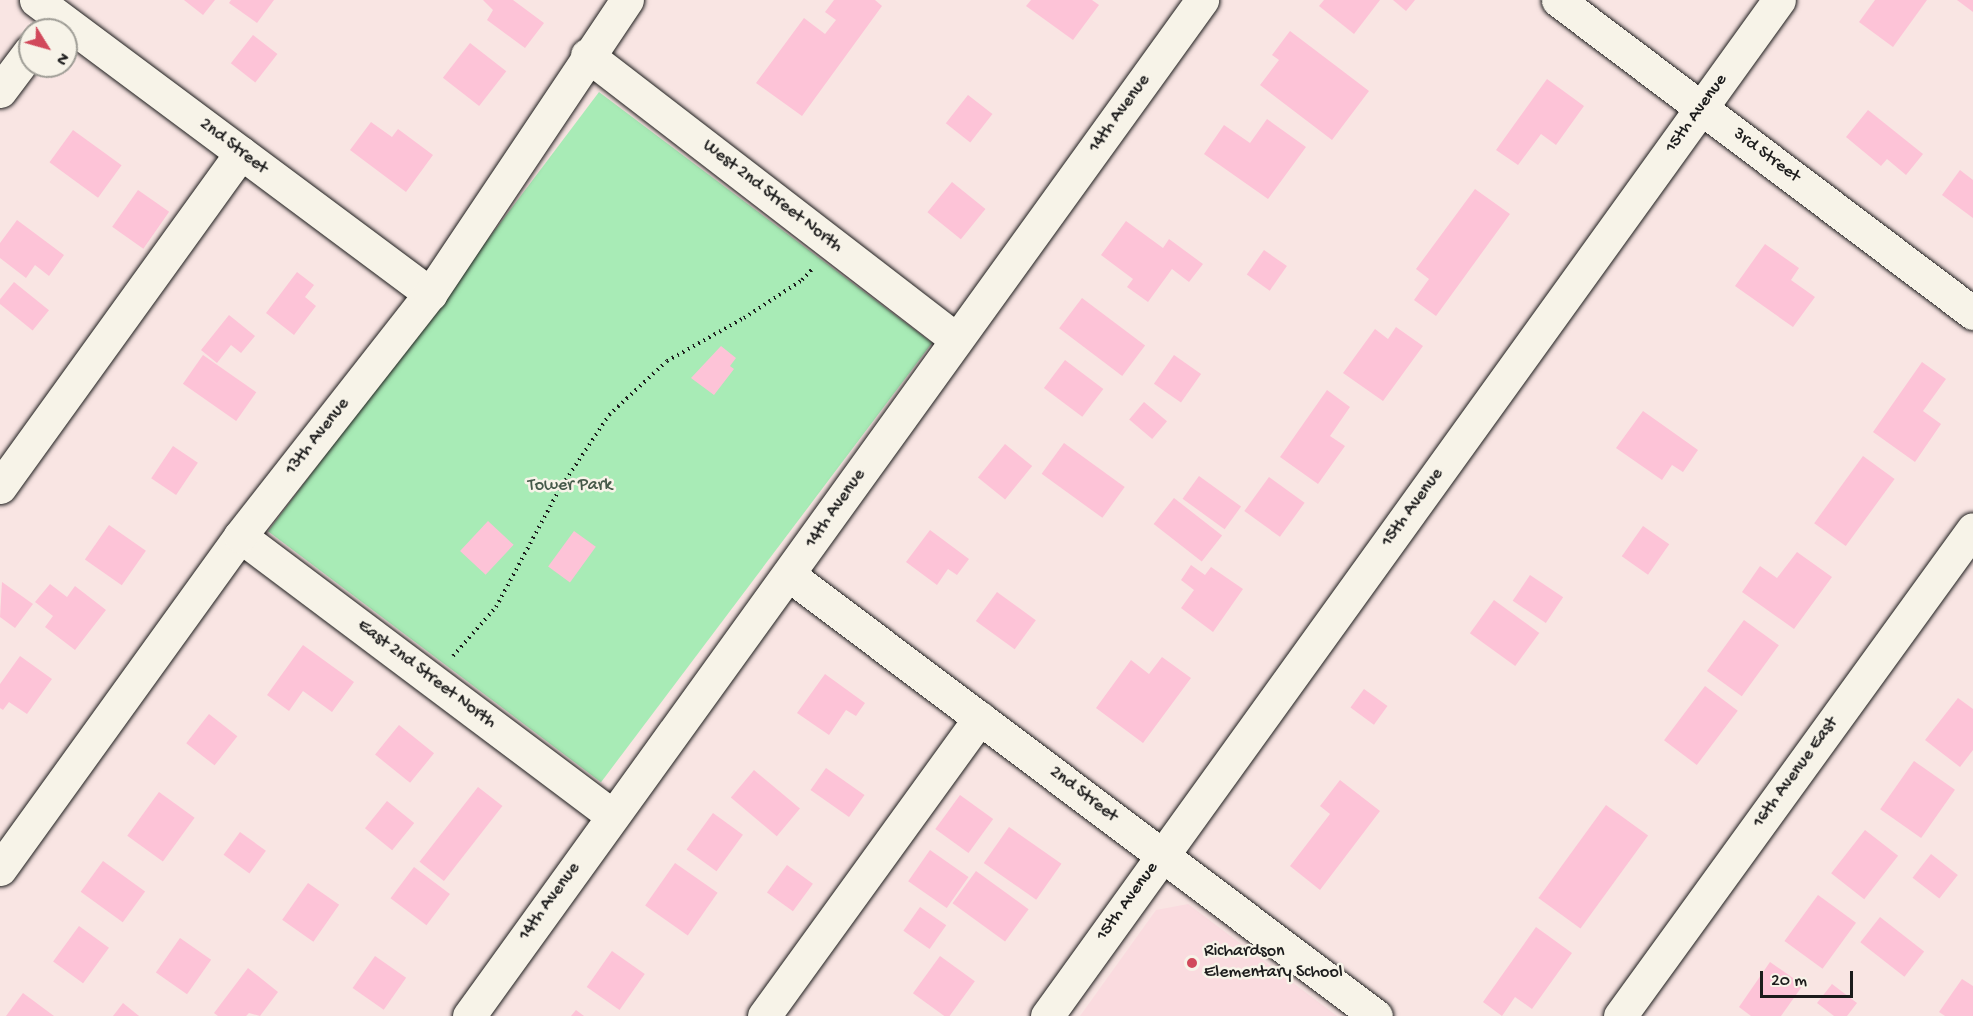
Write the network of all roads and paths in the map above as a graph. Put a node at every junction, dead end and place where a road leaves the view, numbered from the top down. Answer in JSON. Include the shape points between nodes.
{"nodes":[{"id":1,"x":627,"y":0,"type":"edge"},
{"id":2,"x":1202,"y":0,"type":"edge"},
{"id":3,"x":1558,"y":0,"type":"edge"},
{"id":4,"x":1779,"y":0,"type":"edge"},
{"id":5,"x":51,"y":11,"type":"edge"},
{"id":6,"x":587,"y":55,"type":"junction"},
{"id":7,"x":18,"y":67,"type":"edge"},
{"id":8,"x":0,"y":91,"type":"edge"},
{"id":9,"x":1702,"y":107,"type":"junction"},
{"id":10,"x":241,"y":153,"type":"junction"},
{"id":11,"x":833,"y":244,"type":"junction"},
{"id":12,"x":430,"y":294,"type":"junction"},
{"id":13,"x":1973,"y":313,"type":"edge"},
{"id":14,"x":957,"y":339,"type":"junction"},
{"id":15,"x":0,"y":487,"type":"edge"},
{"id":16,"x":1973,"y":529,"type":"edge"},
{"id":17,"x":240,"y":536,"type":"junction"},
{"id":18,"x":789,"y":575,"type":"junction"},
{"id":19,"x":432,"y":680,"type":"junction"},
{"id":20,"x":980,"y":718,"type":"junction"},
{"id":21,"x":612,"y":815,"type":"junction"},
{"id":22,"x":1162,"y":855,"type":"junction"},
{"id":23,"x":0,"y":869,"type":"edge"},
{"id":24,"x":469,"y":1016,"type":"edge"},
{"id":25,"x":764,"y":1016,"type":"edge"},
{"id":26,"x":1047,"y":1016,"type":"edge"},
{"id":27,"x":1376,"y":1016,"type":"edge"},
{"id":28,"x":1620,"y":1016,"type":"edge"}],
"edges":[{"from":1,"to":6,"type":"street","name":"13th Avenue"},
{"from":2,"to":14,"type":"street","name":"14th Avenue"},
{"from":3,"to":9,"type":"street","name":"3rd Street"},
{"from":4,"to":9,"type":"street","name":"15th Avenue"},
{"from":5,"to":10,"type":"street","name":"2nd Street"},
{"from":6,"to":11,"type":"street","name":"West 2nd Street North"},
{"from":6,"to":12,"type":"street","name":"13th Avenue"},
{"from":7,"to":8,"type":"street"},
{"from":9,"to":13,"type":"street","name":"3rd Street"},
{"from":9,"to":22,"type":"street","name":"15th Avenue"},
{"from":10,"to":12,"type":"street","name":"2nd Street"},
{"from":10,"to":15,"type":"street"},
{"from":11,"to":14,"type":"street","name":"West 2nd Street North"},
{"from":11,"to":19,"type":"path","via":[[802,280],[667,362],[609,415],[559,490],[496,608]]},
{"from":12,"to":17,"type":"street","name":"13th Avenue"},
{"from":14,"to":18,"type":"street","name":"14th Avenue"},
{"from":16,"to":28,"type":"street","name":"16th Avenue East"},
{"from":17,"to":19,"type":"street","name":"East 2nd Street North"},
{"from":17,"to":23,"type":"street","name":"13th Avenue"},
{"from":18,"to":20,"type":"street","name":"2nd Street"},
{"from":18,"to":21,"type":"street","name":"14th Avenue"},
{"from":19,"to":21,"type":"street","name":"East 2nd Street North"},
{"from":20,"to":22,"type":"street","name":"2nd Street"},
{"from":20,"to":25,"type":"street"},
{"from":21,"to":24,"type":"street","name":"14th Avenue"},
{"from":22,"to":26,"type":"street","name":"15th Avenue"},
{"from":22,"to":27,"type":"street","name":"2nd Street"}]}
